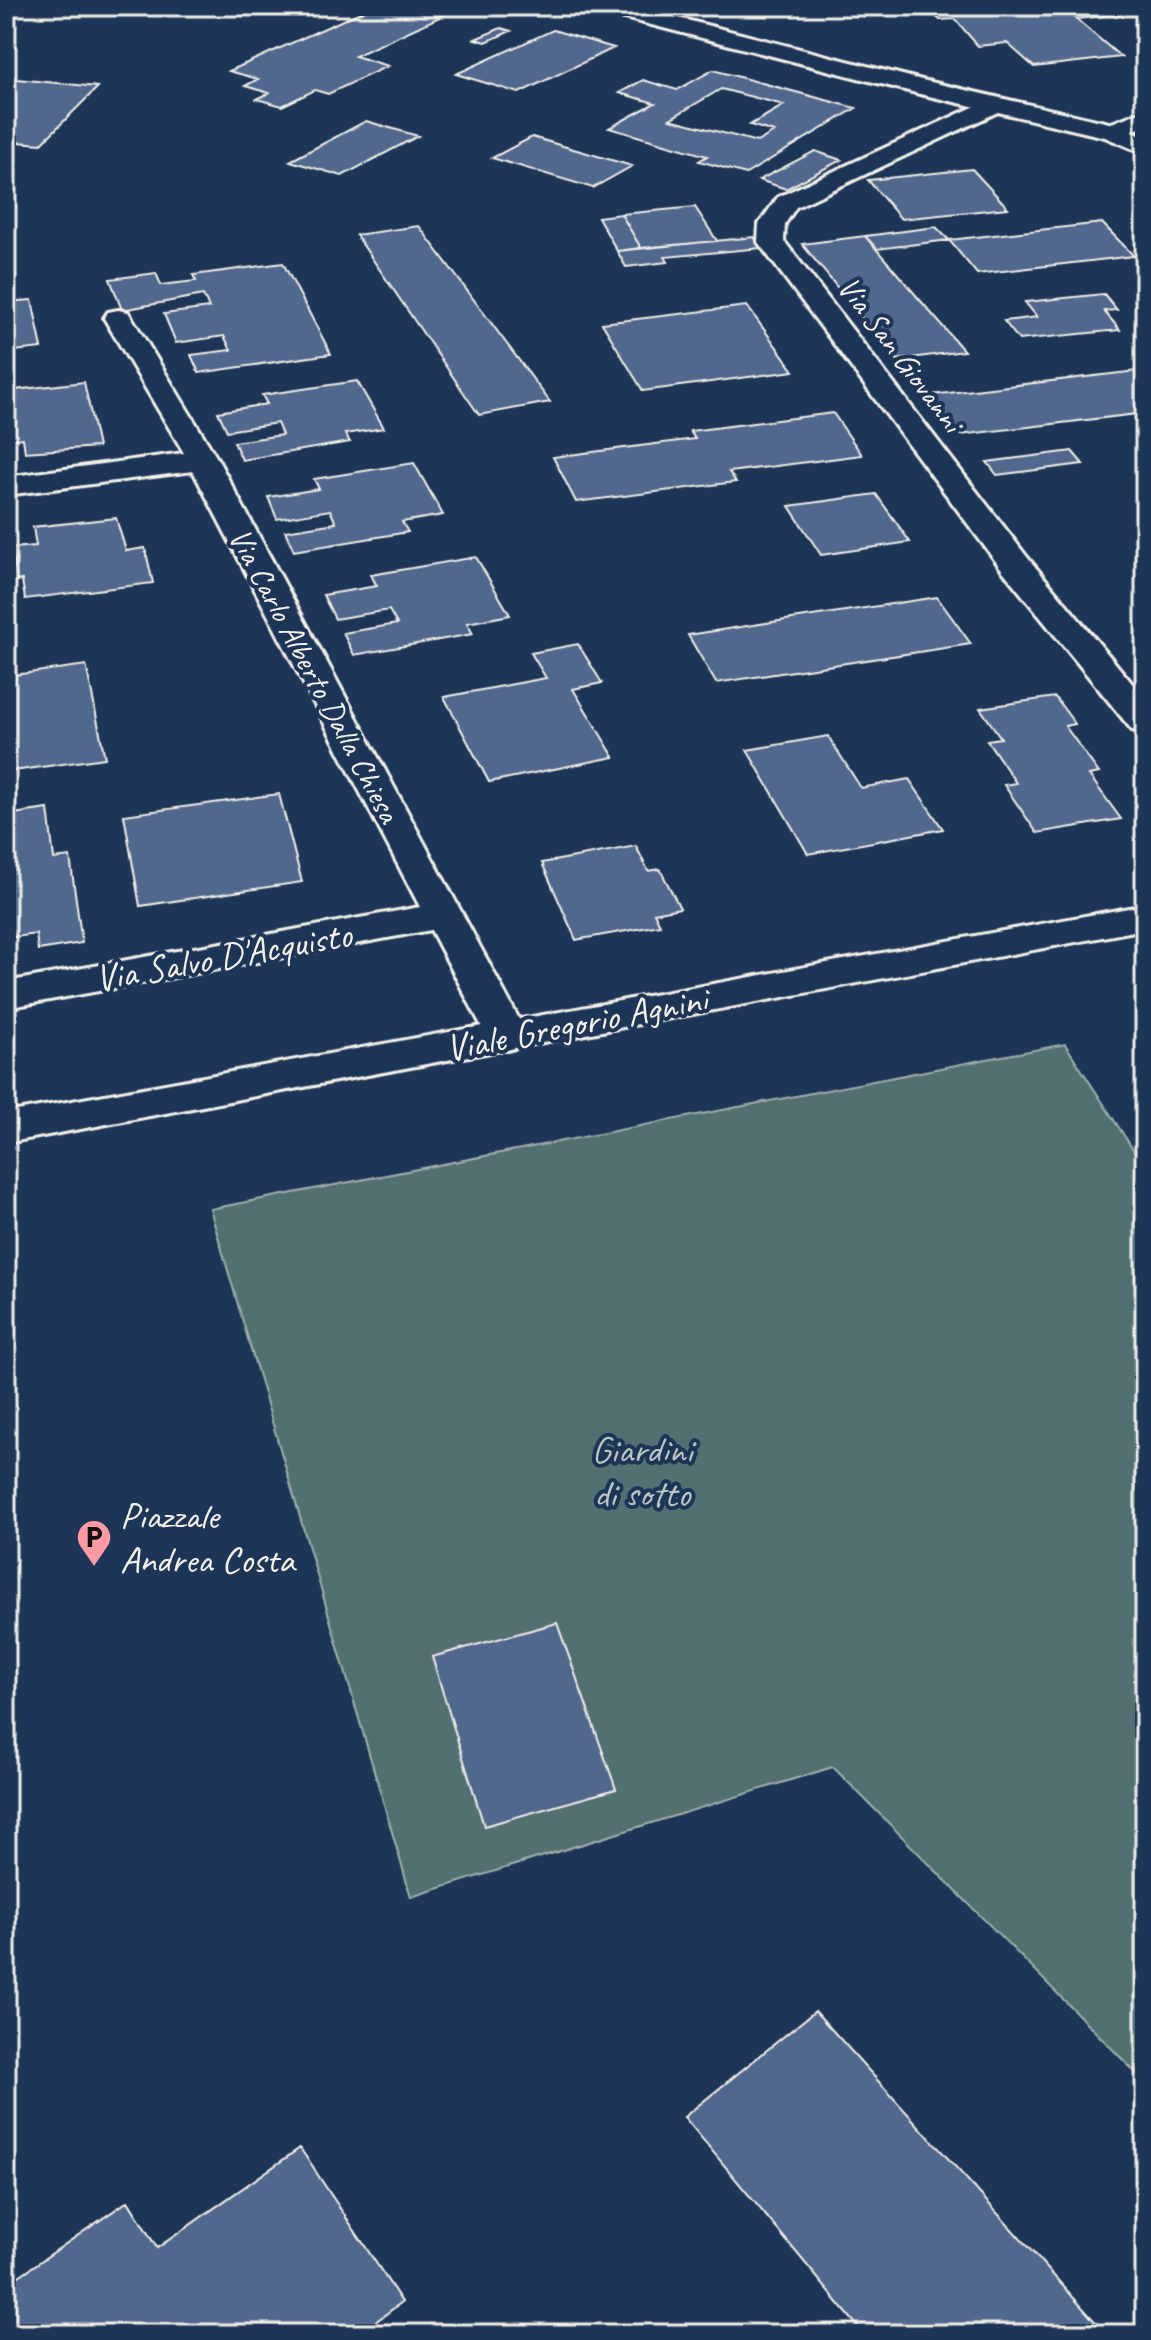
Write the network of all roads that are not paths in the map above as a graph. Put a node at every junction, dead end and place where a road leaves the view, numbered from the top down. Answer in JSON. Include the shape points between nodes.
{"nodes":[{"id":1,"x":605,"y":6,"type":"edge"},
{"id":2,"x":993,"y":105,"type":"junction"},
{"id":3,"x":1145,"y":117,"type":"edge"},
{"id":4,"x":1113,"y":131,"type":"junction"},
{"id":5,"x":1145,"y":147,"type":"edge"},
{"id":6,"x":118,"y":318,"type":"dead end"},
{"id":7,"x":203,"y":460,"type":"junction"},
{"id":8,"x":6,"y":486,"type":"edge"},
{"id":9,"x":1145,"y":722,"type":"edge"},
{"id":10,"x":441,"y":916,"type":"junction"},
{"id":11,"x":1145,"y":917,"type":"edge"},
{"id":12,"x":6,"y":995,"type":"edge"},
{"id":13,"x":507,"y":1036,"type":"junction"},
{"id":14,"x":6,"y":1128,"type":"edge"}],
"edges":[{"from":1,"to":2,"type":"street"},
{"from":2,"to":4,"type":"street"},
{"from":2,"to":9,"type":"street","name":"Via San Giovanni","via":[[787,202],[772,224],[771,242],[1015,564]]},
{"from":3,"to":4,"type":"street"},
{"from":4,"to":5,"type":"street"},
{"from":6,"to":7,"type":"street","name":"Via Carlo Alberto Dalla Chiesa"},
{"from":7,"to":8,"type":"street"},
{"from":7,"to":10,"type":"street","name":"Via Carlo Alberto Dalla Chiesa"},
{"from":10,"to":12,"type":"street","name":"Via Salvo D'Acquisto"},
{"from":10,"to":13,"type":"street","name":"Via Carlo Alberto Dalla Chiesa"},
{"from":11,"to":13,"type":"street","name":"Viale Gregorio Agnini"},
{"from":13,"to":14,"type":"street","name":"Viale Gregorio Agnini"}]}
